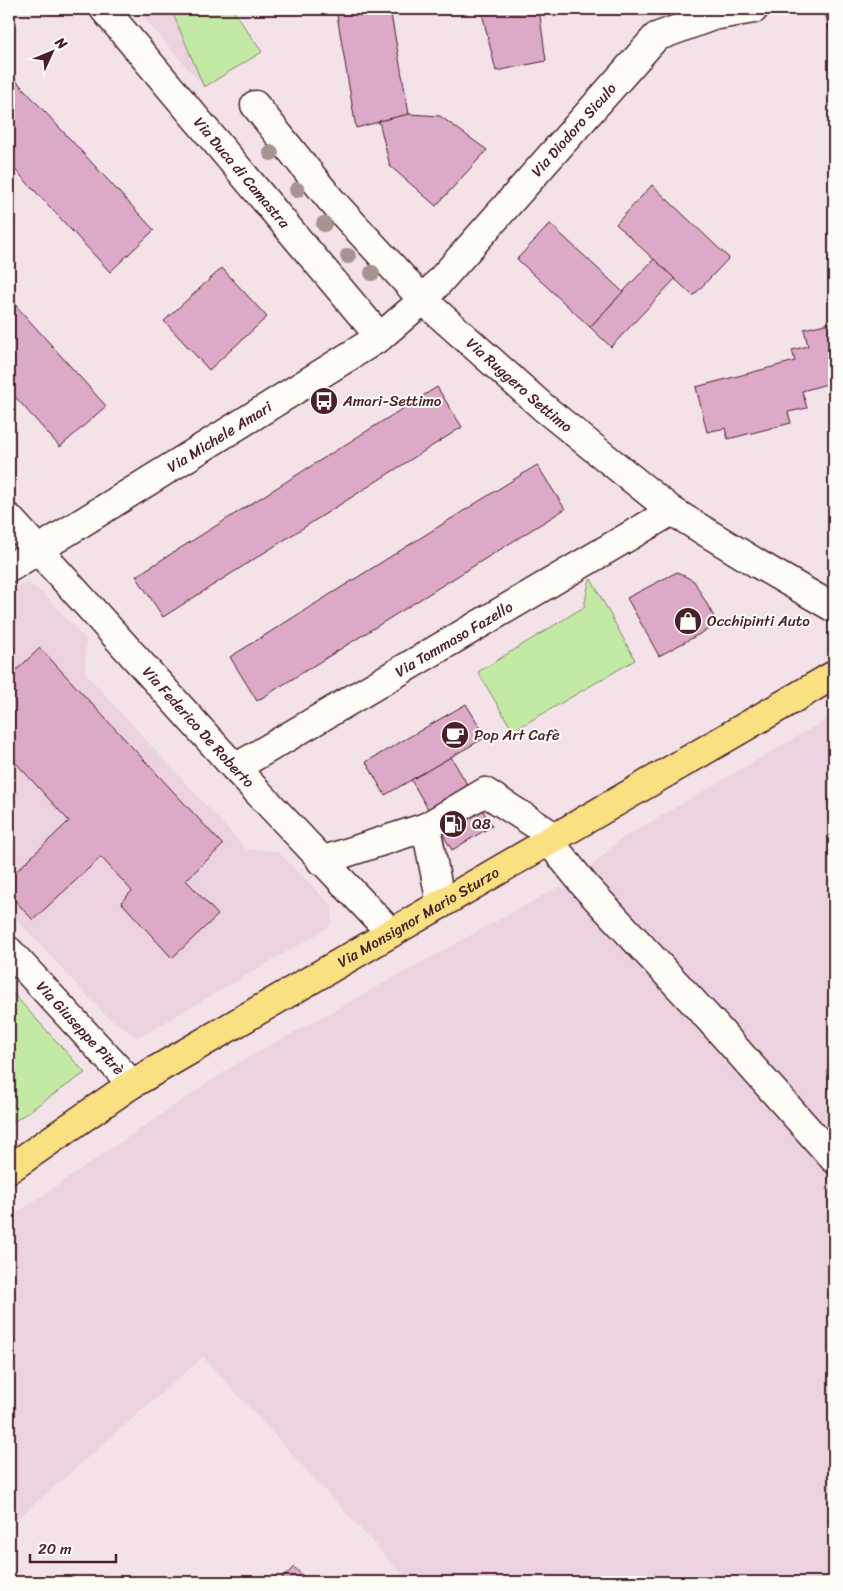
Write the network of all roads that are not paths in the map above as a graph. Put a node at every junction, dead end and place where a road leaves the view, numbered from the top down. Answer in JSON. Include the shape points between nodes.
{"nodes":[{"id":1,"x":104,"y":9,"type":"edge"},
{"id":2,"x":754,"y":9,"type":"edge"},
{"id":3,"x":710,"y":12,"type":"edge"},
{"id":4,"x":255,"y":105,"type":"dead end"},
{"id":5,"x":423,"y":300,"type":"junction"},
{"id":6,"x":380,"y":337,"type":"junction"},
{"id":7,"x":672,"y":511,"type":"junction"},
{"id":8,"x":9,"y":518,"type":"edge"},
{"id":9,"x":38,"y":550,"type":"junction"},
{"id":10,"x":9,"y":568,"type":"edge"},
{"id":11,"x":834,"y":608,"type":"edge"},
{"id":12,"x":834,"y":675,"type":"edge"},
{"id":13,"x":235,"y":768,"type":"junction"},
{"id":14,"x":426,"y":827,"type":"junction"},
{"id":15,"x":552,"y":839,"type":"junction"},
{"id":16,"x":322,"y":861,"type":"junction"},
{"id":17,"x":441,"y":904,"type":"junction"},
{"id":18,"x":391,"y":933,"type":"junction"},
{"id":19,"x":9,"y":951,"type":"edge"},
{"id":20,"x":132,"y":1084,"type":"junction"},
{"id":21,"x":834,"y":1159,"type":"edge"},
{"id":22,"x":9,"y":1169,"type":"edge"}],
"edges":[{"from":1,"to":6,"type":"street","name":"Via Duca di Camastra"},
{"from":2,"to":3,"type":"street","name":"Via Diodoro Siculo"},
{"from":3,"to":5,"type":"street","name":"Via Diodoro Siculo","via":[[656,37]]},
{"from":4,"to":5,"type":"street","name":"Via Ruggero Settimo","via":[[330,198]]},
{"from":5,"to":6,"type":"street","name":"Via Michele Amari"},
{"from":5,"to":7,"type":"street","name":"Via Ruggero Settimo","via":[[544,408]]},
{"from":6,"to":9,"type":"street","name":"Via Michele Amari"},
{"from":7,"to":11,"type":"street","name":"Via Ruggero Settimo"},
{"from":7,"to":13,"type":"street","name":"Via Tommaso Fazello"},
{"from":8,"to":9,"type":"street","name":"Via Federico De Roberto"},
{"from":9,"to":10,"type":"street","name":"Via Michele Amari"},
{"from":9,"to":13,"type":"street","name":"Via Federico De Roberto"},
{"from":12,"to":15,"type":"main road","name":"Via Monsignor Mario Sturzo"},
{"from":13,"to":16,"type":"street","name":"Via Federico De Roberto"},
{"from":14,"to":15,"type":"street","via":[[485,792]]},
{"from":14,"to":16,"type":"street"},
{"from":14,"to":17,"type":"street"},
{"from":15,"to":17,"type":"main road","name":"Via Monsignor Mario Sturzo"},
{"from":15,"to":21,"type":"street","via":[[586,887]]},
{"from":16,"to":18,"type":"street","name":"Via Federico De Roberto"},
{"from":17,"to":18,"type":"main road","name":"Via Monsignor Mario Sturzo"},
{"from":18,"to":20,"type":"main road","name":"Via Monsignor Mario Sturzo"},
{"from":19,"to":20,"type":"street","name":"Via Giuseppe Pitrè"},
{"from":20,"to":22,"type":"main road","name":"Via Monsignor Mario Sturzo"}]}
